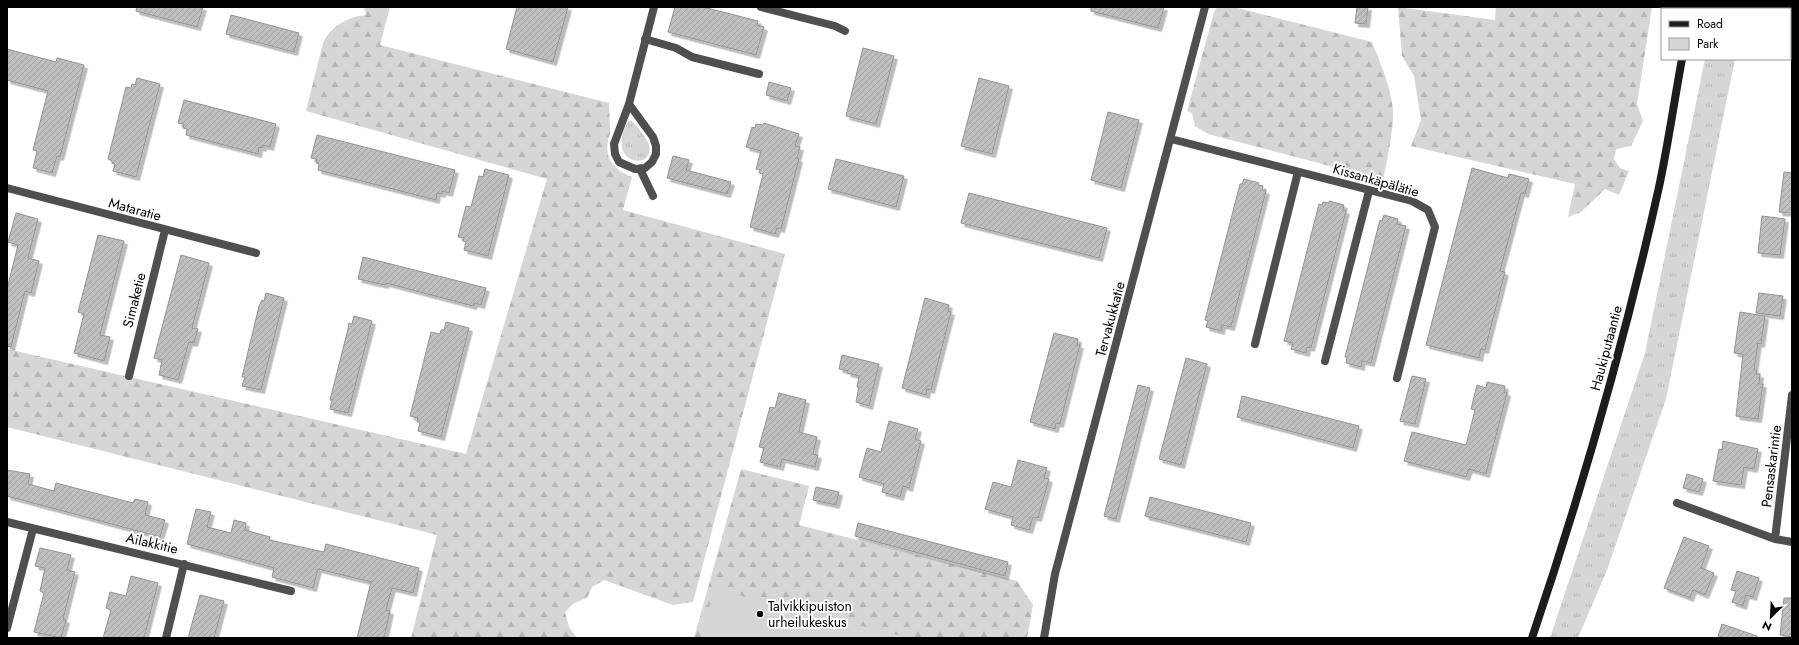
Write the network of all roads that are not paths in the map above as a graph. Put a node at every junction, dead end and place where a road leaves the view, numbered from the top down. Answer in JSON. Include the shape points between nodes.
{"nodes":[{"id":1,"x":654,"y":7,"type":"edge"},
{"id":2,"x":761,"y":7,"type":"edge"},
{"id":3,"x":1205,"y":7,"type":"edge"},
{"id":4,"x":846,"y":31,"type":"dead end"},
{"id":5,"x":645,"y":40,"type":"junction"},
{"id":6,"x":1682,"y":60,"type":"edge"},
{"id":7,"x":759,"y":74,"type":"dead end"},
{"id":8,"x":629,"y":104,"type":"junction"},
{"id":9,"x":1171,"y":139,"type":"junction"},
{"id":10,"x":640,"y":169,"type":"junction"},
{"id":11,"x":1298,"y":172,"type":"junction"},
{"id":12,"x":7,"y":188,"type":"edge"},
{"id":13,"x":1369,"y":191,"type":"junction"},
{"id":14,"x":653,"y":196,"type":"dead end"},
{"id":15,"x":165,"y":230,"type":"junction"},
{"id":16,"x":256,"y":253,"type":"dead end"},
{"id":17,"x":1255,"y":344,"type":"dead end"},
{"id":18,"x":1325,"y":361,"type":"dead end"},
{"id":19,"x":129,"y":376,"type":"dead end"},
{"id":20,"x":1397,"y":378,"type":"dead end"},
{"id":21,"x":1792,"y":395,"type":"edge"},
{"id":22,"x":1677,"y":503,"type":"dead end"},
{"id":23,"x":7,"y":522,"type":"edge"},
{"id":24,"x":33,"y":529,"type":"junction"},
{"id":25,"x":1775,"y":539,"type":"junction"},
{"id":26,"x":1792,"y":542,"type":"edge"},
{"id":27,"x":184,"y":564,"type":"junction"},
{"id":28,"x":292,"y":591,"type":"dead end"},
{"id":29,"x":7,"y":628,"type":"edge"},
{"id":30,"x":166,"y":638,"type":"edge"},
{"id":31,"x":1044,"y":638,"type":"edge"},
{"id":32,"x":1532,"y":638,"type":"edge"}],
"edges":[{"from":1,"to":5,"type":"street"},
{"from":2,"to":4,"type":"street"},
{"from":3,"to":9,"type":"street","name":"Tervakukkatie"},
{"from":5,"to":7,"type":"street","via":[[676,48],[692,57]]},
{"from":5,"to":8,"type":"street"},
{"from":6,"to":32,"type":"main road","name":"Haukiputaantie","via":[[1659,186],[1622,341],[1562,549]]},
{"from":8,"to":10,"type":"street","via":[[653,137],[656,146],[652,162]]},
{"from":8,"to":10,"type":"street","via":[[614,140],[614,149],[622,164],[635,170]]},
{"from":9,"to":11,"type":"street","name":"Kissankäpälätie"},
{"from":9,"to":31,"type":"street","name":"Tervakukkatie","via":[[1057,568]]},
{"from":10,"to":14,"type":"street"},
{"from":11,"to":13,"type":"street","name":"Kissankäpälätie"},
{"from":11,"to":17,"type":"street"},
{"from":12,"to":15,"type":"street","name":"Mataratie"},
{"from":13,"to":18,"type":"street"},
{"from":13,"to":20,"type":"street","name":"Kissankäpälätie","via":[[1412,202],[1428,210],[1435,227]]},
{"from":15,"to":16,"type":"street","name":"Mataratie"},
{"from":15,"to":19,"type":"street","name":"Simaketie"},
{"from":21,"to":25,"type":"street","name":"Pensaskarintie"},
{"from":22,"to":25,"type":"street"},
{"from":23,"to":24,"type":"street","name":"Ailakkitie"},
{"from":24,"to":27,"type":"street","name":"Ailakkitie"},
{"from":24,"to":29,"type":"street"},
{"from":25,"to":26,"type":"street"},
{"from":27,"to":28,"type":"street","name":"Ailakkitie"},
{"from":27,"to":30,"type":"street"}]}
